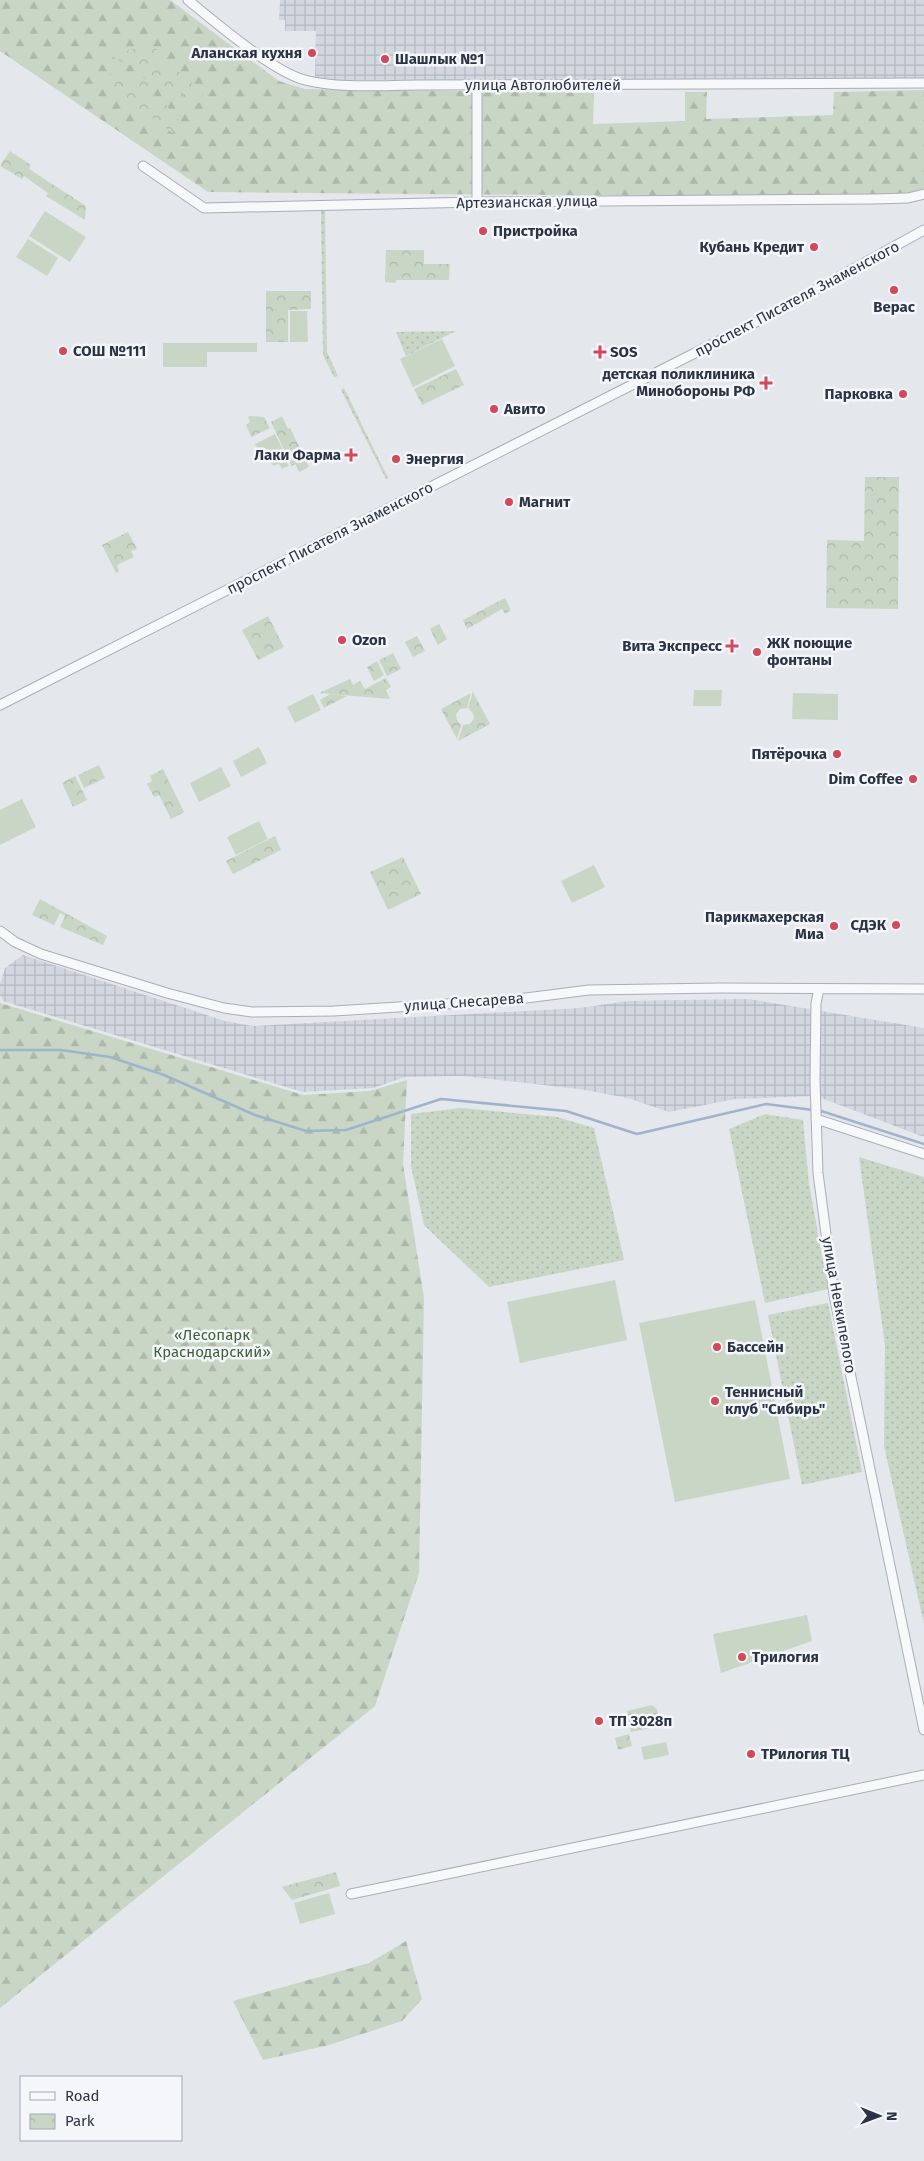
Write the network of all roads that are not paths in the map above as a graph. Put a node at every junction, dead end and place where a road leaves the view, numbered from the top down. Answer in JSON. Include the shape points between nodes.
{"nodes":[{"id":1,"x":188,"y":0,"type":"edge"},
{"id":2,"x":924,"y":83,"type":"edge"},
{"id":3,"x":477,"y":85,"type":"junction"},
{"id":4,"x":143,"y":166,"type":"dead end"},
{"id":5,"x":924,"y":194,"type":"edge"},
{"id":6,"x":477,"y":202,"type":"junction"},
{"id":7,"x":924,"y":230,"type":"edge"},
{"id":8,"x":0,"y":704,"type":"edge"},
{"id":9,"x":0,"y":931,"type":"edge"},
{"id":10,"x":924,"y":989,"type":"edge"},
{"id":11,"x":819,"y":990,"type":"junction"},
{"id":12,"x":816,"y":1117,"type":"junction"},
{"id":13,"x":924,"y":1154,"type":"edge"},
{"id":14,"x":924,"y":1730,"type":"edge"},
{"id":15,"x":924,"y":1775,"type":"edge"},
{"id":16,"x":351,"y":1894,"type":"dead end"}],
"edges":[{"from":1,"to":3,"type":"street","name":"улица Автолюбителей","via":[[274,65],[304,80],[338,84]]},
{"from":2,"to":3,"type":"street","name":"улица Автолюбителей"},
{"from":3,"to":6,"type":"street"},
{"from":4,"to":6,"type":"street","name":"Артезианская улица","via":[[204,208]]},
{"from":5,"to":6,"type":"street","name":"Артезианская улица","via":[[874,199]]},
{"from":7,"to":8,"type":"street","name":"проспект Писателя Знаменского","via":[[770,315]]},
{"from":9,"to":11,"type":"street","name":"улица Снесарева","via":[[41,954],[167,993],[224,1008],[270,1012],[510,1000],[589,990]]},
{"from":10,"to":11,"type":"street","name":"улица Снесарева"},
{"from":11,"to":12,"type":"street","name":"улица Невкипелого","via":[[816,1003]]},
{"from":12,"to":13,"type":"street"},
{"from":12,"to":14,"type":"street","name":"улица Невкипелого","via":[[818,1173],[834,1295]]},
{"from":15,"to":16,"type":"street"}]}
